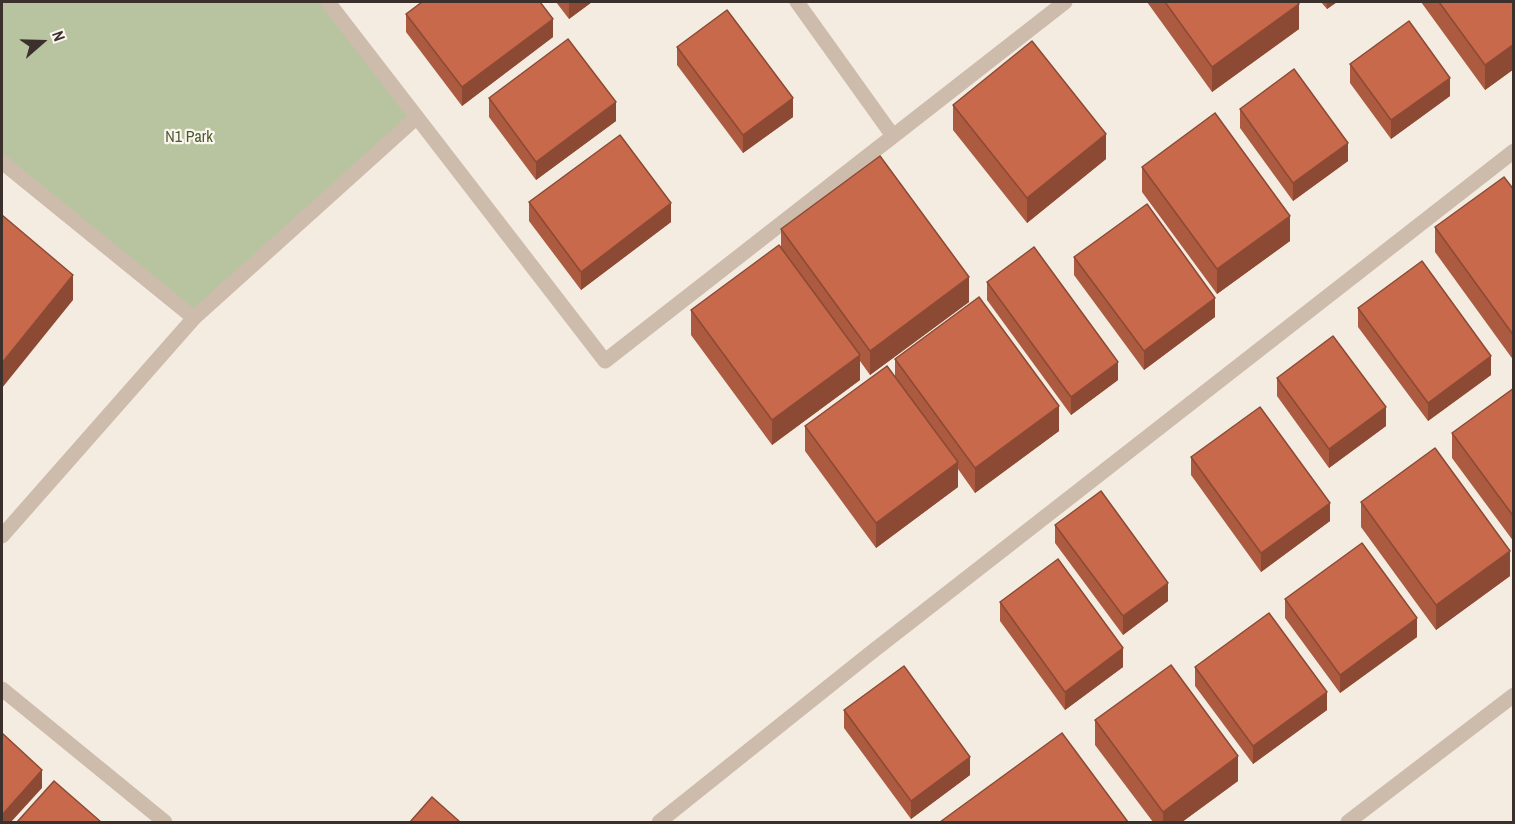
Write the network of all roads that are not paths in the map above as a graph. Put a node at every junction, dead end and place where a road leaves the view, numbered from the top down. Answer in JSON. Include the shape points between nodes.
{"nodes":[{"id":1,"x":328,"y":2,"type":"edge"},
{"id":2,"x":797,"y":2,"type":"edge"},
{"id":3,"x":1065,"y":2,"type":"edge"},
{"id":4,"x":417,"y":117,"type":"junction"},
{"id":5,"x":893,"y":136,"type":"junction"},
{"id":6,"x":1514,"y":152,"type":"edge"},
{"id":7,"x":2,"y":162,"type":"edge"},
{"id":8,"x":194,"y":318,"type":"junction"},
{"id":9,"x":2,"y":536,"type":"edge"},
{"id":10,"x":2,"y":689,"type":"edge"},
{"id":11,"x":1514,"y":695,"type":"edge"},
{"id":12,"x":165,"y":822,"type":"edge"},
{"id":13,"x":658,"y":822,"type":"edge"},
{"id":14,"x":1348,"y":822,"type":"edge"}],
"edges":[{"from":1,"to":4,"type":"street"},
{"from":2,"to":5,"type":"street"},
{"from":3,"to":5,"type":"street"},
{"from":4,"to":5,"type":"street","via":[[605,361]]},
{"from":4,"to":8,"type":"street"},
{"from":6,"to":13,"type":"street"},
{"from":7,"to":8,"type":"street"},
{"from":8,"to":9,"type":"street"},
{"from":10,"to":12,"type":"street"},
{"from":11,"to":14,"type":"street"}]}
